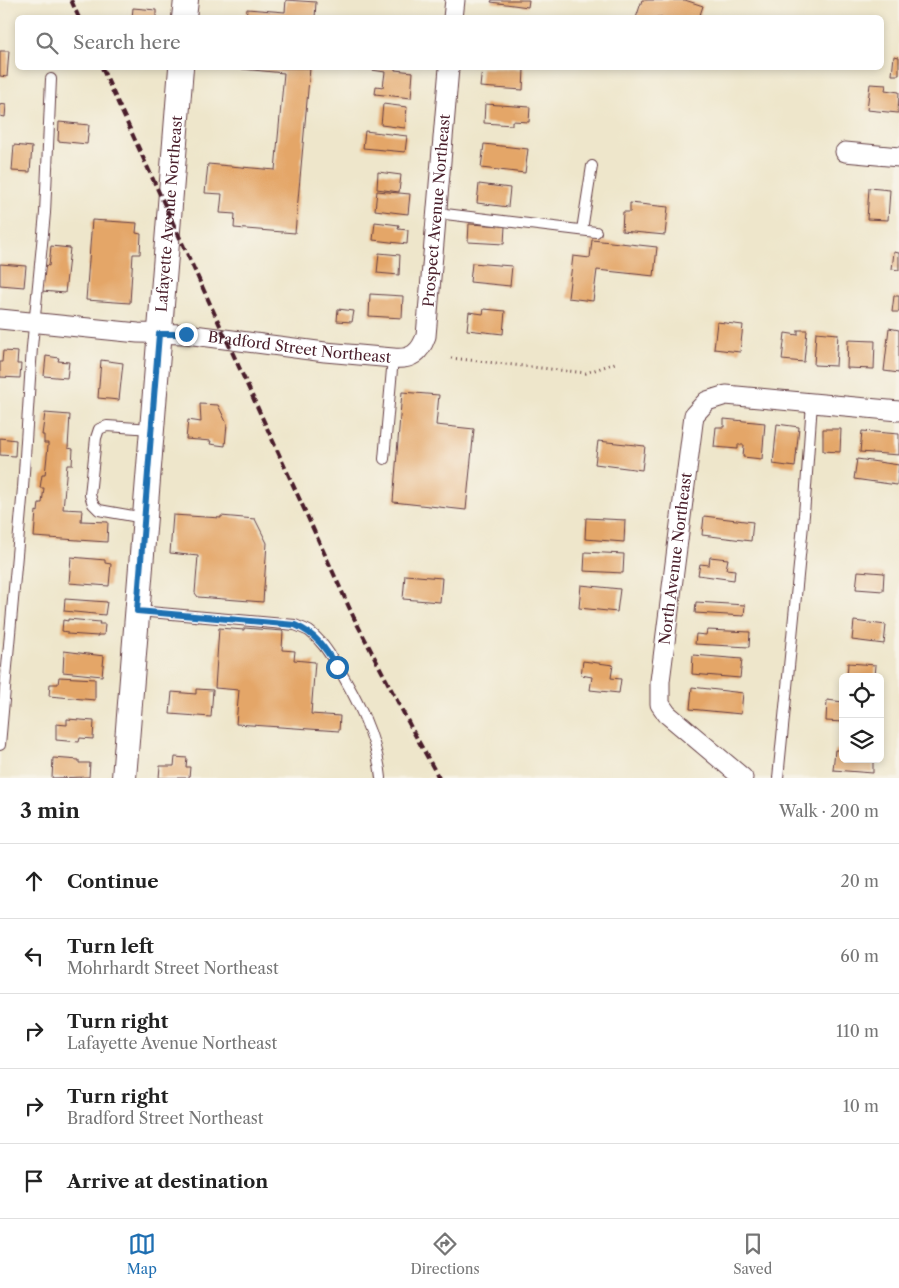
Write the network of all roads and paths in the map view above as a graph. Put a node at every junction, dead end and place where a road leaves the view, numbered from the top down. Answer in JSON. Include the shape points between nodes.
{"nodes":[{"id":1,"x":186,"y":0,"type":"edge"},
{"id":2,"x":455,"y":0,"type":"edge"},
{"id":3,"x":184,"y":15,"type":"edge"},
{"id":4,"x":453,"y":15,"type":"edge"},
{"id":5,"x":180,"y":70,"type":"edge"},
{"id":6,"x":449,"y":70,"type":"edge"},
{"id":7,"x":51,"y":79,"type":"dead end"},
{"id":8,"x":845,"y":152,"type":"dead end"},
{"id":9,"x":899,"y":157,"type":"edge"},
{"id":10,"x":592,"y":166,"type":"dead end"},
{"id":11,"x":437,"y":214,"type":"junction"},
{"id":12,"x":582,"y":230,"type":"junction"},
{"id":13,"x":596,"y":232,"type":"dead end"},
{"id":14,"x":0,"y":319,"type":"edge"},
{"id":15,"x":34,"y":322,"type":"junction"},
{"id":16,"x":159,"y":334,"type":"junction"},
{"id":17,"x":419,"y":351,"type":"joint"},
{"id":18,"x":393,"y":358,"type":"junction"},
{"id":19,"x":451,"y":358,"type":"dead end"},
{"id":20,"x":615,"y":363,"type":"dead end"},
{"id":21,"x":812,"y":403,"type":"junction"},
{"id":22,"x":899,"y":411,"type":"edge"},
{"id":23,"x":152,"y":429,"type":"junction"},
{"id":24,"x":384,"y":459,"type":"dead end"},
{"id":25,"x":144,"y":518,"type":"junction"},
{"id":26,"x":137,"y":611,"type":"junction"},
{"id":27,"x":0,"y":745,"type":"edge"},
{"id":28,"x":124,"y":778,"type":"edge"},
{"id":29,"x":381,"y":778,"type":"edge"},
{"id":30,"x":743,"y":778,"type":"edge"},
{"id":31,"x":778,"y":778,"type":"edge"}],
"edges":[{"from":1,"to":3,"type":"street"},
{"from":2,"to":4,"type":"street"},
{"from":5,"to":16,"type":"street","name":"Lafayette Avenue Northeast"},
{"from":6,"to":11,"type":"street","name":"Prospect Avenue Northeast"},
{"from":7,"to":15,"type":"lane","via":[[45,213]]},
{"from":8,"to":9,"type":"street"},
{"from":10,"to":12,"type":"lane"},
{"from":11,"to":12,"type":"lane"},
{"from":11,"to":17,"type":"street","name":"Prospect Avenue Northeast","via":[[426,336]]},
{"from":12,"to":13,"type":"lane"},
{"from":14,"to":15,"type":"street","name":"Bradford Street Northeast"},
{"from":15,"to":16,"type":"street","name":"Bradford Street Northeast"},
{"from":15,"to":27,"type":"lane"},
{"from":16,"to":18,"type":"street","name":"Bradford Street Northeast","via":[[186,334]]},
{"from":16,"to":23,"type":"street","name":"Lafayette Avenue Northeast"},
{"from":17,"to":18,"type":"street","name":"Bradford Street Northeast","via":[[412,357]]},
{"from":18,"to":24,"type":"lane"},
{"from":19,"to":20,"type":"path","via":[[586,373]]},
{"from":21,"to":22,"type":"street"},
{"from":21,"to":30,"type":"street","name":"North Avenue Northeast","via":[[726,395],[707,401],[694,415],[660,681],[660,704],[667,714]]},
{"from":21,"to":31,"type":"lane"},
{"from":23,"to":25,"type":"street","name":"Lafayette Avenue Northeast"},
{"from":23,"to":25,"type":"lane","via":[[107,426],[99,429],[90,495],[99,510]]},
{"from":25,"to":26,"type":"street","name":"Lafayette Avenue Northeast"},
{"from":26,"to":28,"type":"street","name":"Lafayette Avenue Northeast"},
{"from":26,"to":29,"type":"lane","via":[[295,625],[309,631],[326,649],[350,685],[376,748]]}]}
